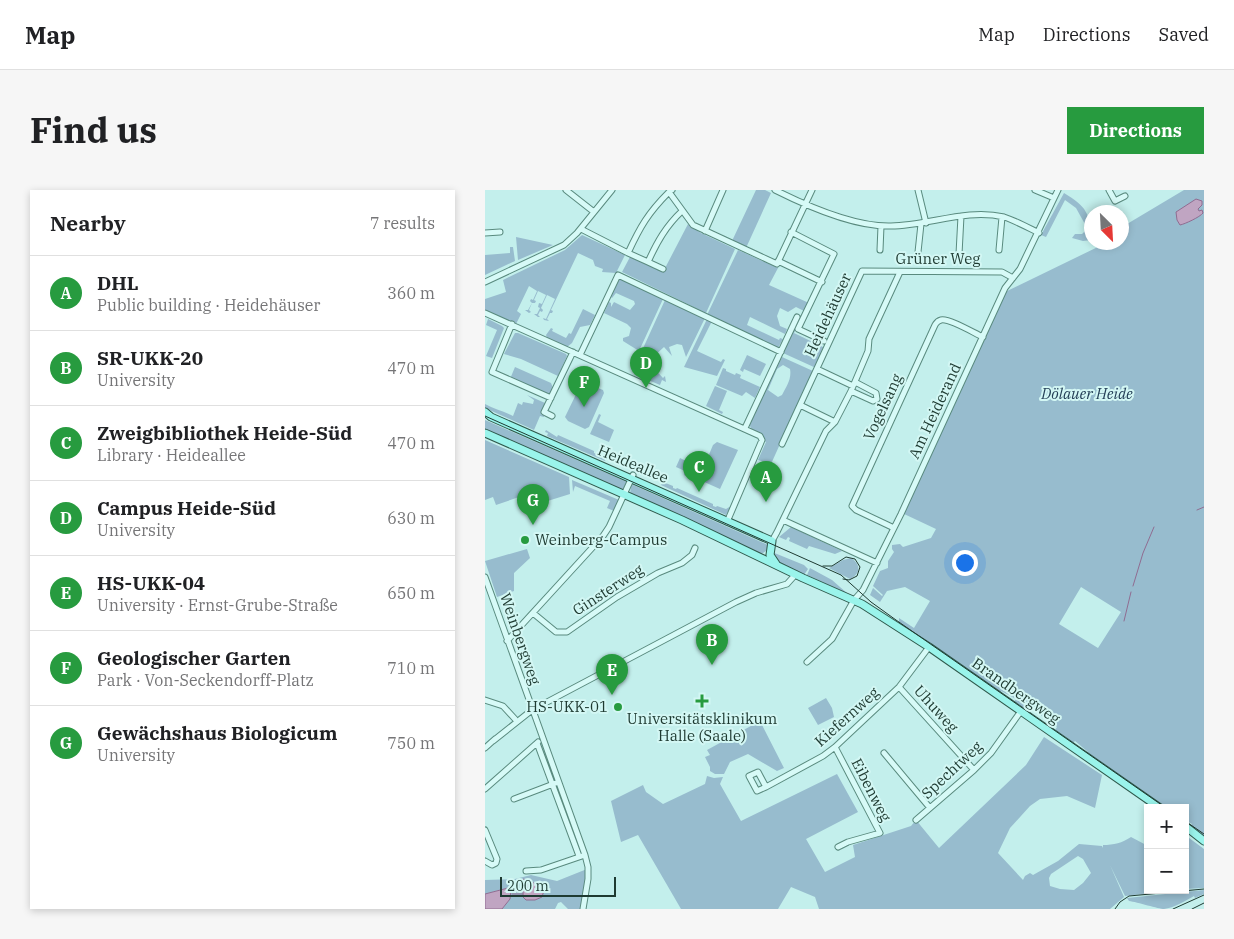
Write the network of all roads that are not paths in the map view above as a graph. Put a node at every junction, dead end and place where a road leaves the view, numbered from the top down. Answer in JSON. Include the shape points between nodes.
{"nodes":[{"id":1,"x":566,"y":190,"type":"edge"},
{"id":2,"x":612,"y":190,"type":"edge"},
{"id":3,"x":723,"y":190,"type":"edge"},
{"id":4,"x":775,"y":190,"type":"edge"},
{"id":5,"x":812,"y":190,"type":"edge"},
{"id":6,"x":918,"y":190,"type":"edge"},
{"id":7,"x":1035,"y":190,"type":"edge"},
{"id":8,"x":1058,"y":190,"type":"edge"},
{"id":9,"x":1109,"y":190,"type":"edge"},
{"id":10,"x":670,"y":191,"type":"edge"},
{"id":11,"x":1125,"y":196,"type":"dead end"},
{"id":12,"x":1054,"y":198,"type":"junction"},
{"id":13,"x":805,"y":204,"type":"junction"},
{"id":14,"x":682,"y":211,"type":"junction"},
{"id":15,"x":594,"y":212,"type":"junction"},
{"id":16,"x":961,"y":216,"type":"junction"},
{"id":17,"x":1002,"y":217,"type":"junction"},
{"id":18,"x":923,"y":223,"type":"junction"},
{"id":19,"x":881,"y":226,"type":"junction"},
{"id":20,"x":581,"y":229,"type":"junction"},
{"id":21,"x":705,"y":231,"type":"junction"},
{"id":22,"x":500,"y":232,"type":"dead end"},
{"id":23,"x":791,"y":232,"type":"junction"},
{"id":24,"x":485,"y":233,"type":"edge"},
{"id":25,"x":1039,"y":233,"type":"junction"},
{"id":26,"x":880,"y":250,"type":"dead end"},
{"id":27,"x":999,"y":250,"type":"dead end"},
{"id":28,"x":918,"y":252,"type":"dead end"},
{"id":29,"x":628,"y":253,"type":"junction"},
{"id":30,"x":959,"y":254,"type":"dead end"},
{"id":31,"x":778,"y":261,"type":"junction"},
{"id":32,"x":648,"y":262,"type":"junction"},
{"id":33,"x":663,"y":269,"type":"dead end"},
{"id":34,"x":862,"y":271,"type":"joint"},
{"id":35,"x":900,"y":272,"type":"junction"},
{"id":36,"x":1013,"y":278,"type":"junction"},
{"id":37,"x":485,"y":282,"type":"edge"},
{"id":38,"x":822,"y":282,"type":"junction"},
{"id":39,"x":485,"y":313,"type":"edge"},
{"id":40,"x":797,"y":317,"type":"dead end"},
{"id":41,"x":512,"y":324,"type":"junction"},
{"id":42,"x":983,"y":337,"type":"junction"},
{"id":43,"x":823,"y":341,"type":"dead end"},
{"id":44,"x":573,"y":352,"type":"junction"},
{"id":45,"x":781,"y":352,"type":"junction"},
{"id":46,"x":580,"y":355,"type":"junction"},
{"id":47,"x":817,"y":369,"type":"junction"},
{"id":48,"x":853,"y":386,"type":"junction"},
{"id":49,"x":551,"y":398,"type":"junction"},
{"id":50,"x":800,"y":405,"type":"junction"},
{"id":51,"x":485,"y":412,"type":"edge"},
{"id":52,"x":552,"y":416,"type":"dead end"},
{"id":53,"x":835,"y":422,"type":"junction"},
{"id":54,"x":745,"y":428,"type":"junction"},
{"id":55,"x":485,"y":433,"type":"edge"},
{"id":56,"x":782,"y":444,"type":"dead end"},
{"id":57,"x":632,"y":477,"type":"junction"},
{"id":58,"x":624,"y":495,"type":"junction"},
{"id":59,"x":783,"y":520,"type":"junction"},
{"id":60,"x":727,"y":522,"type":"junction"},
{"id":61,"x":894,"y":528,"type":"junction"},
{"id":62,"x":772,"y":541,"type":"junction"},
{"id":63,"x":695,"y":548,"type":"dead end"},
{"id":64,"x":770,"y":550,"type":"junction"},
{"id":65,"x":760,"y":556,"type":"junction"},
{"id":66,"x":877,"y":563,"type":"junction"},
{"id":67,"x":776,"y":564,"type":"junction"},
{"id":68,"x":796,"y":574,"type":"junction"},
{"id":69,"x":485,"y":577,"type":"edge"},
{"id":70,"x":854,"y":600,"type":"junction"},
{"id":71,"x":533,"y":613,"type":"junction"},
{"id":72,"x":507,"y":640,"type":"junction"},
{"id":73,"x":929,"y":647,"type":"junction"},
{"id":74,"x":807,"y":662,"type":"dead end"},
{"id":75,"x":899,"y":687,"type":"junction"},
{"id":76,"x":485,"y":700,"type":"edge"},
{"id":77,"x":531,"y":708,"type":"junction"},
{"id":78,"x":1021,"y":710,"type":"junction"},
{"id":79,"x":515,"y":719,"type":"junction"},
{"id":80,"x":543,"y":739,"type":"junction"},
{"id":81,"x":493,"y":741,"type":"junction"},
{"id":82,"x":537,"y":743,"type":"junction"},
{"id":83,"x":835,"y":747,"type":"junction"},
{"id":84,"x":485,"y":748,"type":"edge"},
{"id":85,"x":884,"y":753,"type":"dead end"},
{"id":86,"x":974,"y":770,"type":"junction"},
{"id":87,"x":556,"y":783,"type":"junction"},
{"id":88,"x":765,"y":787,"type":"dead end"},
{"id":89,"x":485,"y":789,"type":"edge"},
{"id":90,"x":514,"y":799,"type":"dead end"},
{"id":91,"x":1154,"y":804,"type":"edge"},
{"id":92,"x":930,"y":808,"type":"junction"},
{"id":93,"x":915,"y":820,"type":"dead end"},
{"id":94,"x":1189,"y":829,"type":"edge"},
{"id":95,"x":485,"y":830,"type":"edge"},
{"id":96,"x":1204,"y":841,"type":"edge"},
{"id":97,"x":487,"y":842,"type":"edge"},
{"id":98,"x":838,"y":847,"type":"dead end"},
{"id":99,"x":585,"y":855,"type":"junction"},
{"id":100,"x":579,"y":856,"type":"junction"},
{"id":101,"x":485,"y":861,"type":"edge"},
{"id":102,"x":526,"y":871,"type":"dead end"},
{"id":103,"x":583,"y":909,"type":"edge"}],
"edges":[{"from":1,"to":15,"type":"street"},
{"from":2,"to":15,"type":"street"},
{"from":3,"to":21,"type":"street"},
{"from":4,"to":13,"type":"street"},
{"from":5,"to":13,"type":"street"},
{"from":6,"to":18,"type":"street"},
{"from":7,"to":12,"type":"street"},
{"from":8,"to":12,"type":"street","name":"Am Heiderand"},
{"from":9,"to":11,"type":"street","via":[[1115,201]]},
{"from":10,"to":14,"type":"street"},
{"from":10,"to":29,"type":"street","via":[[651,210]]},
{"from":12,"to":25,"type":"street","name":"Am Heiderand"},
{"from":13,"to":19,"type":"street","via":[[851,220]]},
{"from":13,"to":23,"type":"street"},
{"from":14,"to":21,"type":"street","via":[[693,226]]},
{"from":14,"to":32,"type":"street","via":[[670,222]]},
{"from":15,"to":20,"type":"street"},
{"from":16,"to":17,"type":"street"},
{"from":16,"to":18,"type":"street"},
{"from":16,"to":30,"type":"street"},
{"from":17,"to":25,"type":"street"},
{"from":17,"to":27,"type":"street"},
{"from":18,"to":19,"type":"street"},
{"from":18,"to":28,"type":"street"},
{"from":19,"to":26,"type":"street"},
{"from":20,"to":29,"type":"street"},
{"from":20,"to":37,"type":"street","via":[[561,247]]},
{"from":21,"to":31,"type":"street","via":[[777,264]]},
{"from":22,"to":24,"type":"street"},
{"from":23,"to":31,"type":"street"},
{"from":23,"to":38,"type":"street","via":[[834,254]]},
{"from":25,"to":36,"type":"street","name":"Am Heiderand"},
{"from":29,"to":32,"type":"street"},
{"from":31,"to":38,"type":"street"},
{"from":32,"to":33,"type":"street"},
{"from":34,"to":35,"type":"street","name":"Grüner Weg"},
{"from":34,"to":47,"type":"street","name":"Heidehäuser"},
{"from":35,"to":36,"type":"street","name":"Grüner Weg","via":[[1002,272]]},
{"from":35,"to":48,"type":"street","via":[[869,339],[868,351]]},
{"from":36,"to":42,"type":"street","name":"Am Heiderand","via":[[1005,288]]},
{"from":38,"to":43,"type":"street","via":[[798,329]]},
{"from":39,"to":41,"type":"street"},
{"from":40,"to":45,"type":"street"},
{"from":41,"to":44,"type":"street"},
{"from":41,"to":49,"type":"street","via":[[492,372]]},
{"from":42,"to":61,"type":"street","name":"Am Heiderand"},
{"from":42,"to":61,"type":"street","name":"Vogelsang","via":[[953,322],[938,321],[907,384],[852,506]]},
{"from":44,"to":46,"type":"street"},
{"from":44,"to":49,"type":"street"},
{"from":45,"to":46,"type":"street","via":[[618,275]]},
{"from":45,"to":54,"type":"street"},
{"from":46,"to":54,"type":"street"},
{"from":47,"to":48,"type":"street","name":"Heidehäuser"},
{"from":47,"to":50,"type":"street","name":"Heidehäuser"},
{"from":48,"to":53,"type":"street"},
{"from":49,"to":52,"type":"street","via":[[544,412]]},
{"from":50,"to":53,"type":"street"},
{"from":50,"to":56,"type":"street","name":"Heidehäuser"},
{"from":51,"to":57,"type":"main road","name":"Heideallee"},
{"from":53,"to":59,"type":"street","via":[[826,431]]},
{"from":54,"to":60,"type":"street","via":[[762,440]]},
{"from":55,"to":58,"type":"main road","name":"Heideallee"},
{"from":57,"to":58,"type":"street"},
{"from":57,"to":60,"type":"main road","name":"Heideallee"},
{"from":58,"to":65,"type":"main road","name":"Heideallee"},
{"from":58,"to":71,"type":"street","via":[[603,536]]},
{"from":59,"to":62,"type":"street"},
{"from":59,"to":66,"type":"street"},
{"from":60,"to":62,"type":"main road","name":"Heideallee"},
{"from":61,"to":66,"type":"street","name":"Am Heiderand"},
{"from":62,"to":64,"type":"main road"},
{"from":63,"to":71,"type":"street","name":"Ginsterweg","via":[[682,563],[617,596],[567,632],[556,632]]},
{"from":64,"to":65,"type":"main road"},
{"from":64,"to":67,"type":"main road"},
{"from":65,"to":67,"type":"main road","name":"Heideallee"},
{"from":66,"to":70,"type":"street","name":"Am Heiderand"},
{"from":67,"to":68,"type":"main road","name":"Heideallee"},
{"from":68,"to":70,"type":"main road","name":"Brandbergweg"},
{"from":68,"to":77,"type":"street","via":[[787,584],[746,598]]},
{"from":69,"to":72,"type":"street","name":"Weinbergweg"},
{"from":70,"to":73,"type":"main road","name":"Brandbergweg"},
{"from":70,"to":74,"type":"street","name":"Am Heiderand","via":[[832,639]]},
{"from":71,"to":72,"type":"street"},
{"from":72,"to":77,"type":"street","name":"Weinbergweg"},
{"from":73,"to":75,"type":"street","name":"Kiefernweg"},
{"from":73,"to":78,"type":"main road","name":"Brandbergweg"},
{"from":75,"to":83,"type":"street","name":"Kiefernweg"},
{"from":75,"to":86,"type":"street","name":"Uhuweg"},
{"from":76,"to":79,"type":"street","via":[[507,709]]},
{"from":77,"to":79,"type":"street"},
{"from":77,"to":80,"type":"street","name":"Weinbergweg"},
{"from":77,"to":81,"type":"street"},
{"from":78,"to":86,"type":"street","name":"Spechtweg"},
{"from":78,"to":91,"type":"main road","name":"Brandbergweg"},
{"from":79,"to":81,"type":"street"},
{"from":80,"to":82,"type":"street"},
{"from":80,"to":87,"type":"street","name":"Weinbergweg"},
{"from":81,"to":84,"type":"street"},
{"from":82,"to":87,"type":"street"},
{"from":82,"to":89,"type":"street"},
{"from":83,"to":88,"type":"street","name":"Kiefernweg"},
{"from":83,"to":98,"type":"street","name":"Eibenweg","via":[[879,833]]},
{"from":85,"to":92,"type":"street"},
{"from":86,"to":92,"type":"street","name":"Spechtweg"},
{"from":87,"to":90,"type":"street"},
{"from":87,"to":99,"type":"street"},
{"from":87,"to":100,"type":"street"},
{"from":92,"to":93,"type":"street","name":"Spechtweg"},
{"from":94,"to":96,"type":"main road"},
{"from":95,"to":97,"type":"street"},
{"from":97,"to":101,"type":"street","via":[[497,858],[492,865]]},
{"from":99,"to":100,"type":"street"},
{"from":99,"to":103,"type":"street","via":[[588,867]]},
{"from":100,"to":102,"type":"street","via":[[541,870]]}]}
